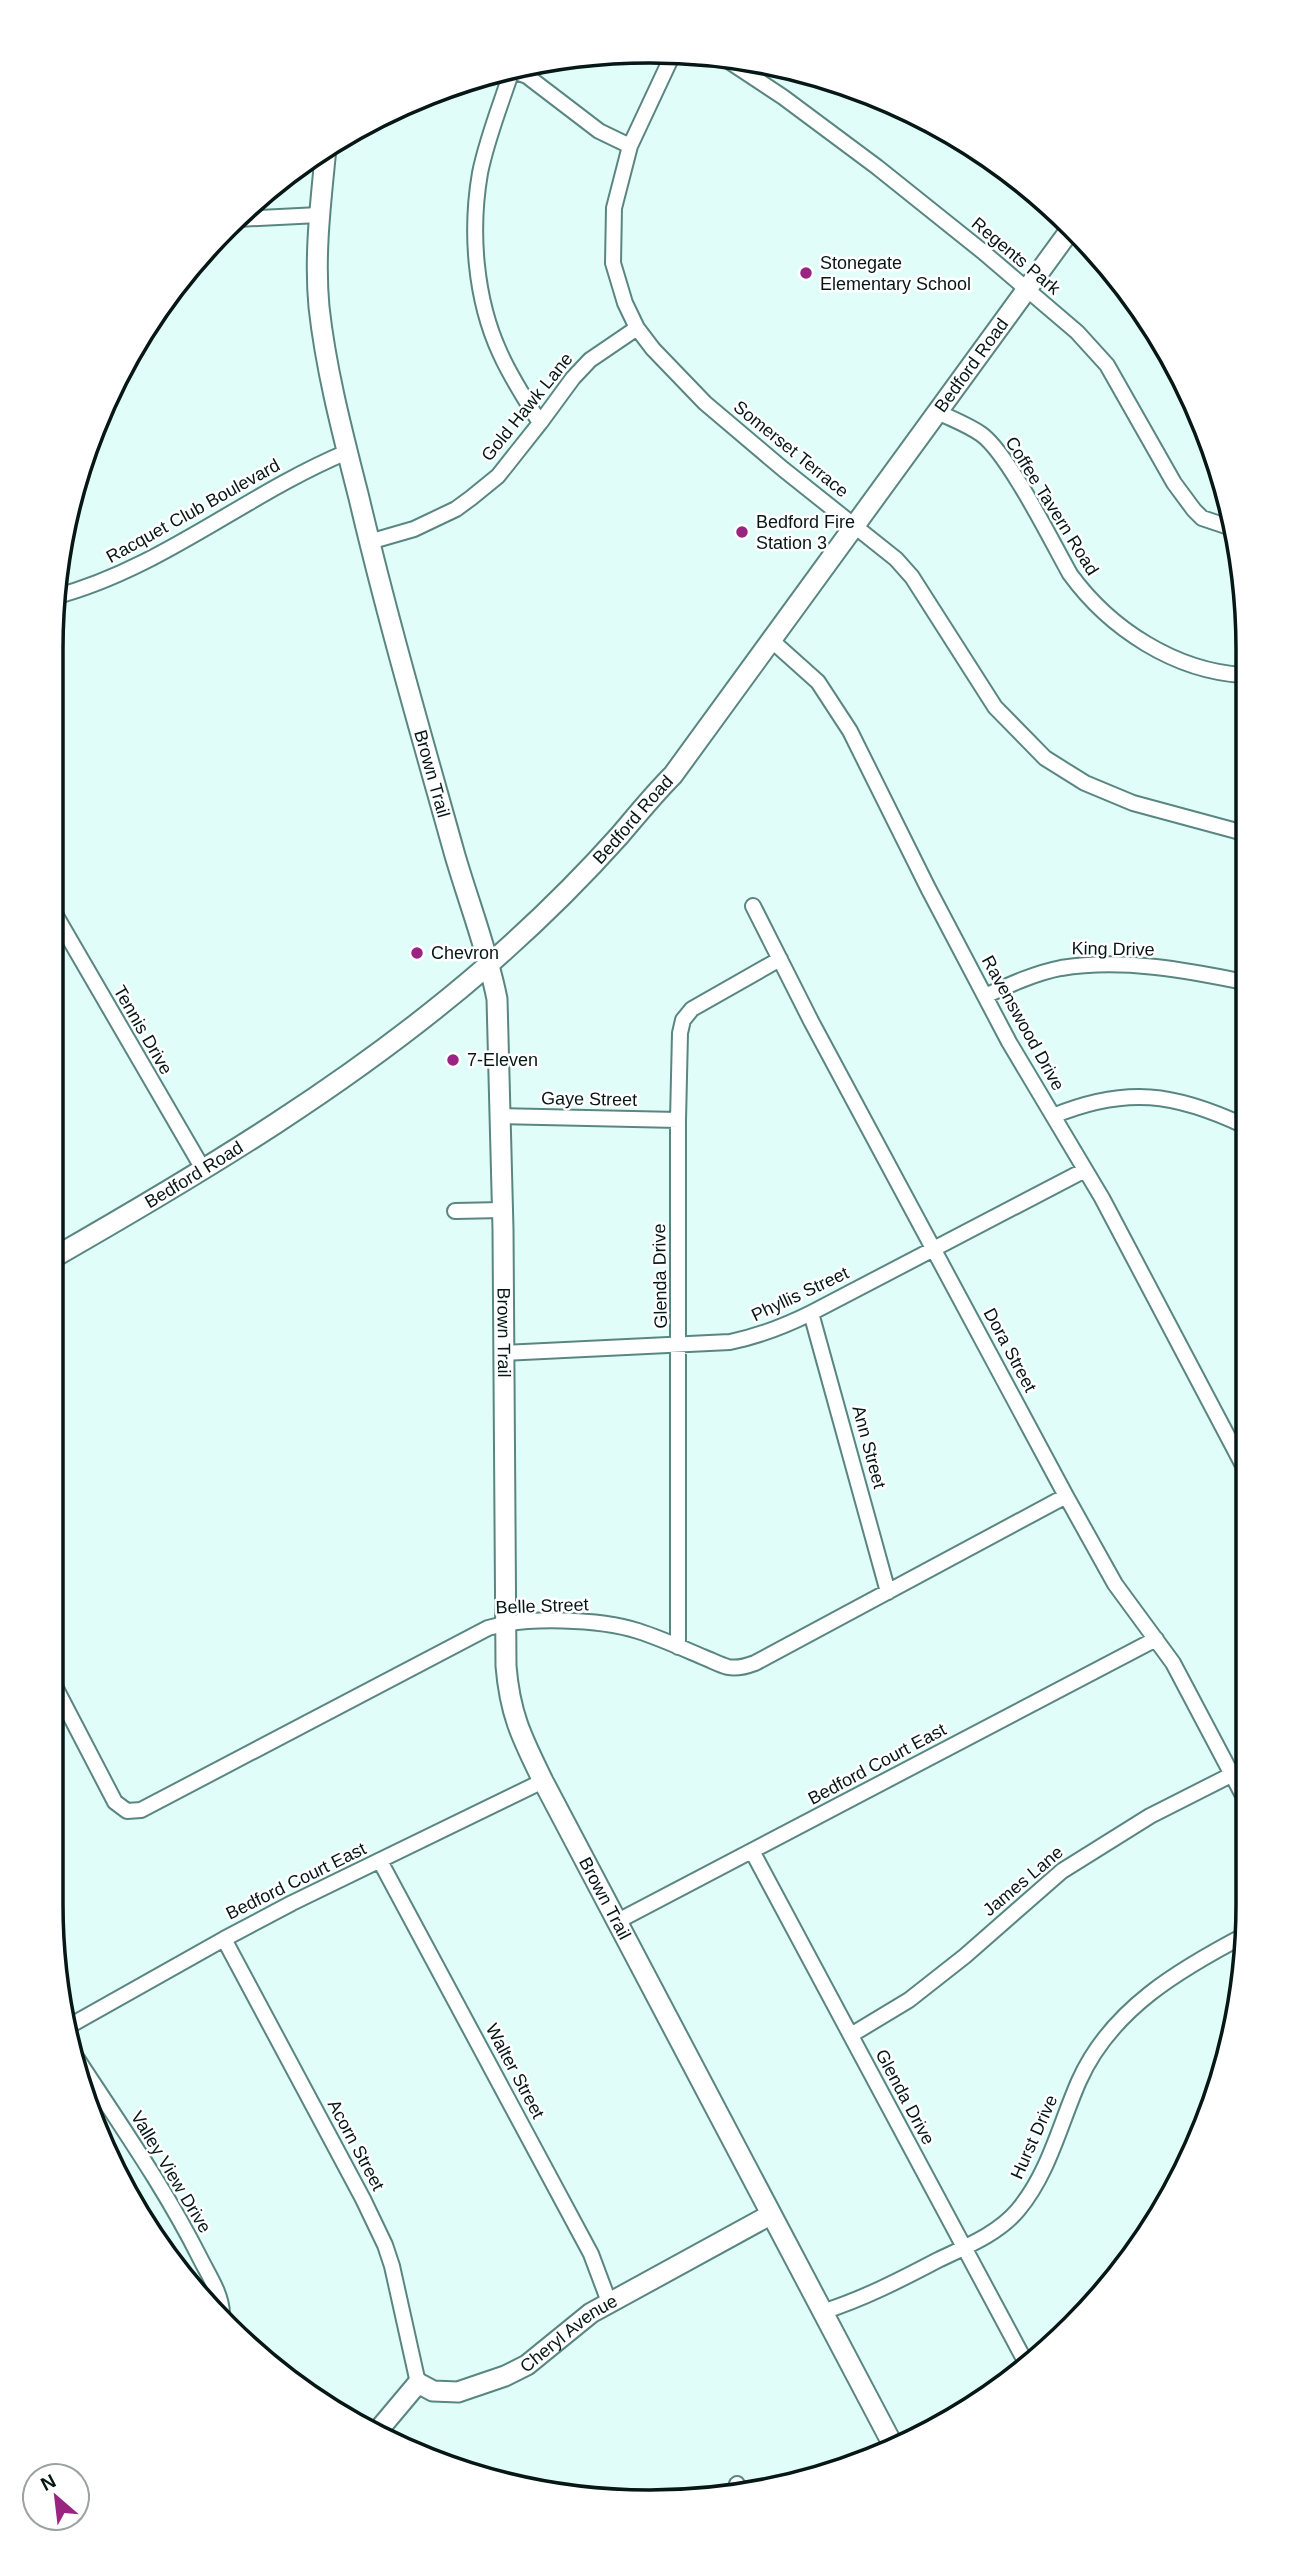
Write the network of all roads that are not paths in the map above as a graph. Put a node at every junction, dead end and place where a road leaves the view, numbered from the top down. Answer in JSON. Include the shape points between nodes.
{"nodes":[{"id":1,"x":669,"y":63,"type":"edge"},
{"id":2,"x":743,"y":71,"type":"edge"},
{"id":3,"x":527,"y":76,"type":"edge"},
{"id":4,"x":508,"y":81,"type":"edge"},
{"id":5,"x":630,"y":146,"type":"junction"},
{"id":6,"x":325,"y":162,"type":"edge"},
{"id":7,"x":319,"y":215,"type":"junction"},
{"id":8,"x":253,"y":218,"type":"edge"},
{"id":9,"x":1065,"y":236,"type":"edge"},
{"id":10,"x":1027,"y":289,"type":"junction"},
{"id":11,"x":638,"y":328,"type":"junction"},
{"id":12,"x":938,"y":412,"type":"junction"},
{"id":13,"x":540,"y":423,"type":"junction"},
{"id":14,"x":347,"y":452,"type":"junction"},
{"id":15,"x":1223,"y":525,"type":"edge"},
{"id":16,"x":855,"y":526,"type":"junction"},
{"id":17,"x":369,"y":542,"type":"junction"},
{"id":18,"x":66,"y":594,"type":"edge"},
{"id":19,"x":770,"y":639,"type":"junction"},
{"id":20,"x":1236,"y":675,"type":"edge"},
{"id":21,"x":1236,"y":831,"type":"edge"},
{"id":22,"x":753,"y":906,"type":"dead end"},
{"id":23,"x":63,"y":928,"type":"edge"},
{"id":24,"x":779,"y":959,"type":"junction"},
{"id":25,"x":490,"y":963,"type":"junction"},
{"id":26,"x":1236,"y":981,"type":"edge"},
{"id":27,"x":985,"y":996,"type":"junction"},
{"id":28,"x":499,"y":1116,"type":"junction"},
{"id":29,"x":1053,"y":1116,"type":"junction"},
{"id":30,"x":678,"y":1121,"type":"junction"},
{"id":31,"x":1236,"y":1123,"type":"edge"},
{"id":32,"x":203,"y":1169,"type":"junction"},
{"id":33,"x":1085,"y":1170,"type":"junction"},
{"id":34,"x":502,"y":1210,"type":"junction"},
{"id":35,"x":455,"y":1211,"type":"dead end"},
{"id":36,"x":934,"y":1249,"type":"junction"},
{"id":37,"x":63,"y":1252,"type":"edge"},
{"id":38,"x":811,"y":1313,"type":"junction"},
{"id":39,"x":680,"y":1344,"type":"junction"},
{"id":40,"x":504,"y":1353,"type":"junction"},
{"id":41,"x":1236,"y":1453,"type":"edge"},
{"id":42,"x":1066,"y":1496,"type":"junction"},
{"id":43,"x":888,"y":1592,"type":"junction"},
{"id":44,"x":506,"y":1623,"type":"junction"},
{"id":45,"x":1156,"y":1639,"type":"junction"},
{"id":46,"x":678,"y":1647,"type":"junction"},
{"id":47,"x":63,"y":1702,"type":"edge"},
{"id":48,"x":1231,"y":1775,"type":"junction"},
{"id":49,"x":543,"y":1781,"type":"junction"},
{"id":50,"x":1236,"y":1784,"type":"edge"},
{"id":51,"x":752,"y":1850,"type":"junction"},
{"id":52,"x":380,"y":1861,"type":"junction"},
{"id":53,"x":616,"y":1922,"type":"junction"},
{"id":54,"x":224,"y":1939,"type":"junction"},
{"id":55,"x":1235,"y":1941,"type":"edge"},
{"id":56,"x":75,"y":2023,"type":"edge"},
{"id":57,"x":851,"y":2035,"type":"junction"},
{"id":58,"x":90,"y":2079,"type":"edge"},
{"id":59,"x":770,"y":2215,"type":"junction"},
{"id":60,"x":964,"y":2247,"type":"junction"},
{"id":61,"x":220,"y":2302,"type":"edge"},
{"id":62,"x":609,"y":2302,"type":"junction"},
{"id":63,"x":822,"y":2312,"type":"junction"},
{"id":64,"x":1022,"y":2356,"type":"edge"},
{"id":65,"x":418,"y":2383,"type":"junction"},
{"id":66,"x":382,"y":2425,"type":"edge"},
{"id":67,"x":889,"y":2438,"type":"edge"}],
"edges":[{"from":1,"to":5,"type":"street","name":"Somerset Terrace"},
{"from":2,"to":10,"type":"street","name":"Regents Park","via":[[877,167]]},
{"from":3,"to":5,"type":"street","via":[[599,131]]},
{"from":4,"to":13,"type":"street","via":[[480,174],[476,260],[499,351]]},
{"from":5,"to":11,"type":"street","name":"Somerset Terrace","via":[[614,208],[613,263],[618,286]]},
{"from":6,"to":7,"type":"street","name":"Brown Trail"},
{"from":7,"to":8,"type":"street"},
{"from":7,"to":14,"type":"street","name":"Brown Trail","via":[[319,306]]},
{"from":9,"to":10,"type":"street","name":"Bedford Road"},
{"from":10,"to":12,"type":"street","name":"Bedford Road"},
{"from":10,"to":15,"type":"street","name":"Regents Park","via":[[1107,365],[1174,484],[1202,518]]},
{"from":11,"to":13,"type":"street","name":"Gold Hawk Lane","via":[[590,360]]},
{"from":11,"to":16,"type":"street","name":"Somerset Terrace","via":[[705,403]]},
{"from":12,"to":16,"type":"street","name":"Bedford Road"},
{"from":12,"to":20,"type":"street","name":"Coffee Tavern Road","via":[[982,434],[993,446],[1070,574],[1114,622],[1172,657]]},
{"from":13,"to":17,"type":"street","name":"Gold Hawk Lane","via":[[498,476],[456,509],[414,529]]},
{"from":14,"to":17,"type":"street","name":"Brown Trail"},
{"from":14,"to":18,"type":"street","name":"Racquet Club Boulevard","via":[[118,576]]},
{"from":16,"to":19,"type":"street","name":"Bedford Road"},
{"from":16,"to":21,"type":"street","name":"Somerset Terrace","via":[[882,545],[912,577],[995,707],[1045,758],[1085,783],[1133,803]]},
{"from":17,"to":25,"type":"street","name":"Brown Trail","via":[[451,842]]},
{"from":19,"to":25,"type":"street","name":"Bedford Road","via":[[673,775],[550,908]]},
{"from":19,"to":27,"type":"street","name":"Ravenswood Drive","via":[[818,682],[845,721]]},
{"from":22,"to":24,"type":"street","name":"Dora Street"},
{"from":23,"to":32,"type":"street","name":"Tennis Drive"},
{"from":24,"to":30,"type":"street","name":"Glenda Drive","via":[[702,1002],[684,1020]]},
{"from":24,"to":36,"type":"street","name":"Dora Street"},
{"from":25,"to":28,"type":"street","name":"Brown Trail","via":[[497,999]]},
{"from":25,"to":32,"type":"street","name":"Bedford Road","via":[[387,1048]]},
{"from":26,"to":27,"type":"street","name":"King Drive","via":[[1140,966],[1086,966],[1023,979]]},
{"from":27,"to":29,"type":"street","name":"Ravenswood Drive"},
{"from":28,"to":30,"type":"street","name":"Gaye Street"},
{"from":28,"to":34,"type":"street","name":"Brown Trail"},
{"from":29,"to":31,"type":"street","via":[[1082,1104],[1144,1096]]},
{"from":29,"to":33,"type":"street","name":"Ravenswood Drive"},
{"from":30,"to":39,"type":"street","name":"Glenda Drive"},
{"from":32,"to":37,"type":"street","name":"Bedford Road"},
{"from":33,"to":36,"type":"street","name":"Phyllis Street"},
{"from":33,"to":41,"type":"street","name":"Ravenswood Drive"},
{"from":34,"to":35,"type":"street"},
{"from":34,"to":40,"type":"street","name":"Brown Trail"},
{"from":36,"to":38,"type":"street","name":"Phyllis Street"},
{"from":36,"to":42,"type":"street","name":"Dora Street"},
{"from":38,"to":39,"type":"street","name":"Phyllis Street","via":[[749,1338]]},
{"from":38,"to":43,"type":"street","name":"Ann Street"},
{"from":39,"to":40,"type":"street","name":"Phyllis Street"},
{"from":39,"to":46,"type":"street","name":"Glenda Drive"},
{"from":40,"to":44,"type":"street","name":"Brown Trail"},
{"from":42,"to":43,"type":"street","name":"Belle Street"},
{"from":42,"to":45,"type":"street","name":"Dora Street","via":[[1115,1584]]},
{"from":43,"to":46,"type":"street","name":"Belle Street","via":[[743,1667],[730,1668]]},
{"from":44,"to":46,"type":"street","name":"Belle Street","via":[[603,1623]]},
{"from":44,"to":47,"type":"street","name":"Belle Street","via":[[488,1628],[141,1810],[127,1811],[115,1802]]},
{"from":44,"to":49,"type":"street","name":"Brown Trail","via":[[508,1699]]},
{"from":45,"to":48,"type":"street","name":"Dora Street"},
{"from":45,"to":51,"type":"street","name":"Bedford Court East"},
{"from":48,"to":50,"type":"street","name":"Dora Street"},
{"from":48,"to":57,"type":"street","name":"James Lane","via":[[1150,1816],[1062,1871],[909,2000]]},
{"from":49,"to":52,"type":"street","name":"Bedford Court East"},
{"from":49,"to":53,"type":"street","name":"Brown Trail"},
{"from":51,"to":53,"type":"street","name":"Bedford Court East"},
{"from":51,"to":57,"type":"street","name":"Glenda Drive"},
{"from":52,"to":54,"type":"street","name":"Bedford Court East"},
{"from":52,"to":62,"type":"street","name":"Walter Street","via":[[592,2254]]},
{"from":53,"to":59,"type":"street","name":"Brown Trail"},
{"from":54,"to":56,"type":"street","name":"Bedford Court East"},
{"from":54,"to":65,"type":"street","name":"Acorn Street","via":[[385,2245]]},
{"from":55,"to":60,"type":"street","name":"Hurst Drive","via":[[1178,1972],[1108,2033],[1080,2079],[1035,2187],[1017,2212]]},
{"from":57,"to":60,"type":"street","name":"Glenda Drive"},
{"from":58,"to":61,"type":"street","name":"Valley View Drive","via":[[192,2241]]},
{"from":59,"to":62,"type":"street","name":"Cheryl Avenue"},
{"from":59,"to":63,"type":"street","name":"Brown Trail"},
{"from":60,"to":63,"type":"street","name":"Hurst Drive","via":[[853,2302]]},
{"from":60,"to":64,"type":"street","name":"Glenda Drive"},
{"from":62,"to":65,"type":"street","name":"Cheryl Avenue","via":[[527,2365],[505,2376],[458,2392],[433,2392]]},
{"from":63,"to":67,"type":"street","name":"Brown Trail"},
{"from":65,"to":66,"type":"street"}]}
